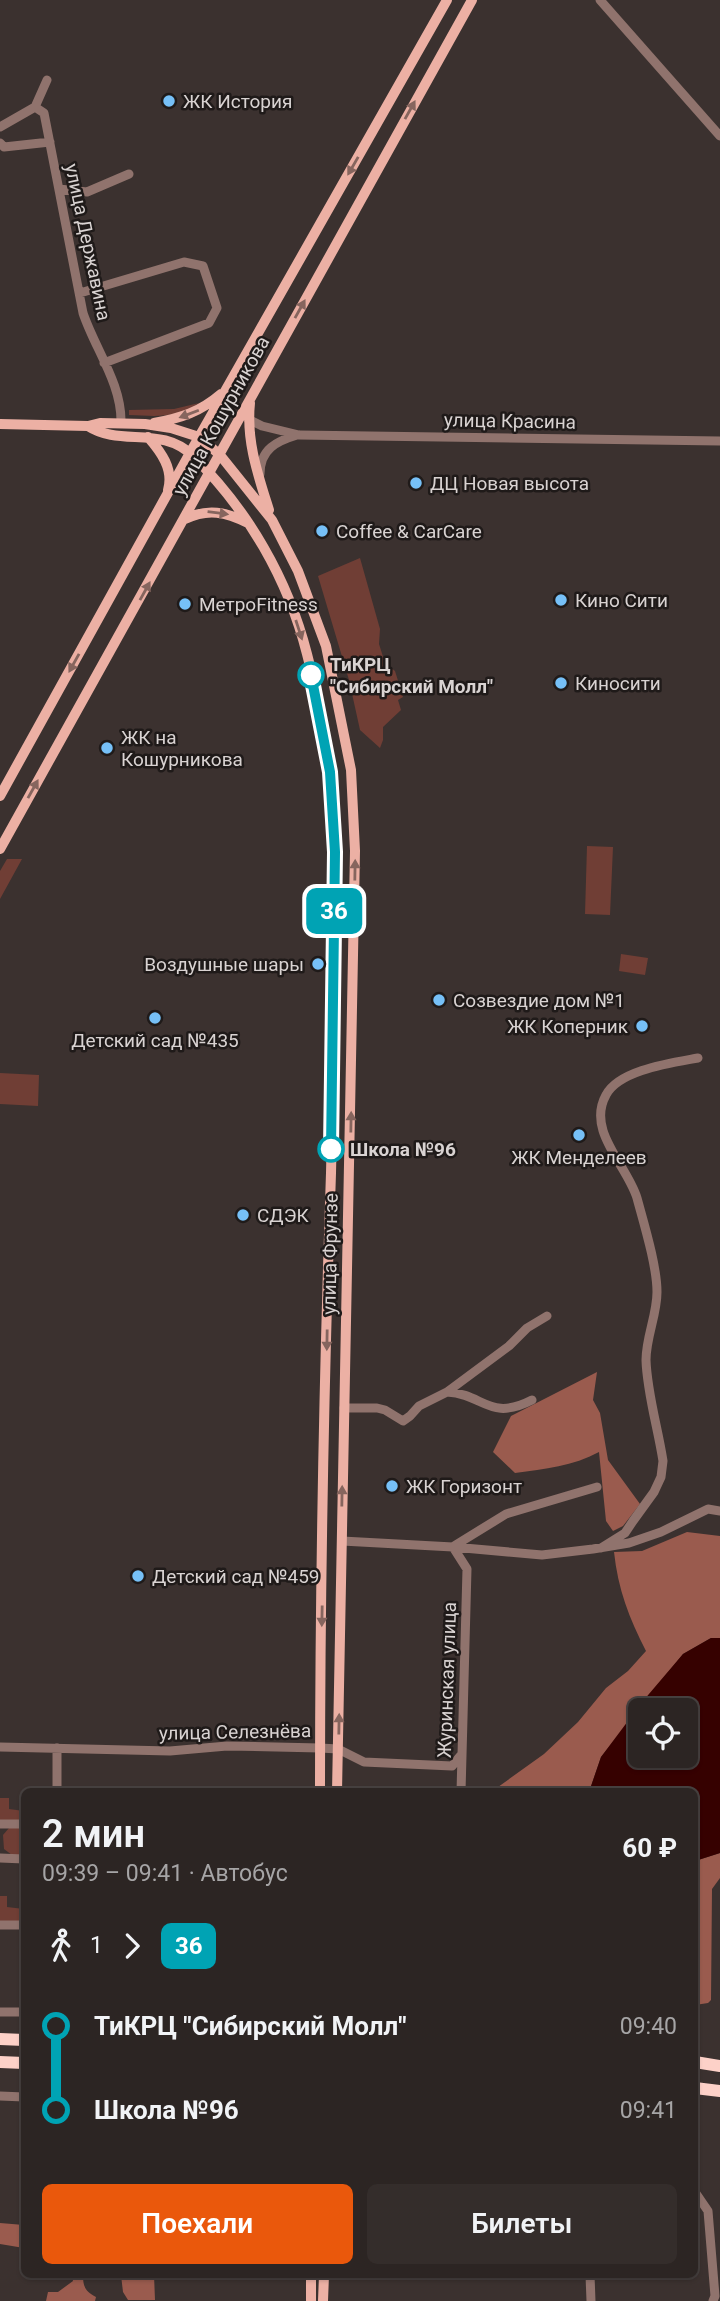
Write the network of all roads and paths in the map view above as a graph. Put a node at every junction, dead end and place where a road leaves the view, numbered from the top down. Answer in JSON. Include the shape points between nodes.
{"nodes":[{"id":1,"x":447,"y":0,"type":"edge"},
{"id":2,"x":472,"y":0,"type":"edge"},
{"id":3,"x":600,"y":0,"type":"edge"},
{"id":4,"x":47,"y":80,"type":"dead end"},
{"id":5,"x":35,"y":107,"type":"junction"},
{"id":6,"x":0,"y":127,"type":"edge"},
{"id":7,"x":720,"y":136,"type":"edge"},
{"id":8,"x":50,"y":142,"type":"junction"},
{"id":9,"x":0,"y":143,"type":"edge"},
{"id":10,"x":129,"y":174,"type":"dead end"},
{"id":11,"x":59,"y":189,"type":"junction"},
{"id":12,"x":80,"y":293,"type":"junction"},
{"id":13,"x":104,"y":363,"type":"junction"},
{"id":14,"x":226,"y":390,"type":"junction"},
{"id":15,"x":251,"y":396,"type":"junction"},
{"id":16,"x":248,"y":419,"type":"junction"},
{"id":17,"x":121,"y":423,"type":"junction"},
{"id":18,"x":0,"y":424,"type":"edge"},
{"id":19,"x":145,"y":424,"type":"junction"},
{"id":20,"x":88,"y":426,"type":"junction"},
{"id":21,"x":299,"y":435,"type":"junction"},
{"id":22,"x":148,"y":437,"type":"junction"},
{"id":23,"x":199,"y":438,"type":"junction"},
{"id":24,"x":720,"y":441,"type":"edge"},
{"id":25,"x":190,"y":453,"type":"junction"},
{"id":26,"x":220,"y":455,"type":"junction"},
{"id":27,"x":209,"y":474,"type":"junction"},
{"id":28,"x":261,"y":484,"type":"junction"},
{"id":29,"x":165,"y":499,"type":"junction"},
{"id":30,"x":185,"y":519,"type":"junction"},
{"id":31,"x":272,"y":520,"type":"junction"},
{"id":32,"x":250,"y":524,"type":"junction"},
{"id":33,"x":0,"y":796,"type":"edge"},
{"id":34,"x":0,"y":849,"type":"edge"},
{"id":35,"x":698,"y":1058,"type":"dead end"},
{"id":36,"x":332,"y":1087,"type":"junction"},
{"id":37,"x":352,"y":1087,"type":"junction"},
{"id":38,"x":331,"y":1174,"type":"junction"},
{"id":39,"x":350,"y":1174,"type":"junction"},
{"id":40,"x":547,"y":1316,"type":"dead end"},
{"id":41,"x":447,"y":1392,"type":"junction"},
{"id":42,"x":532,"y":1400,"type":"dead end"},
{"id":43,"x":344,"y":1408,"type":"junction"},
{"id":44,"x":597,"y":1487,"type":"dead end"},
{"id":45,"x":720,"y":1511,"type":"edge"},
{"id":46,"x":342,"y":1541,"type":"junction"},
{"id":47,"x":453,"y":1546,"type":"junction"},
{"id":48,"x":601,"y":1548,"type":"junction"},
{"id":49,"x":0,"y":1747,"type":"edge"},
{"id":50,"x":57,"y":1748,"type":"junction"},
{"id":51,"x":320,"y":1748,"type":"junction"},
{"id":52,"x":338,"y":1749,"type":"junction"},
{"id":53,"x":462,"y":1754,"type":"junction"},
{"id":54,"x":57,"y":1788,"type":"edge"},
{"id":55,"x":320,"y":1788,"type":"edge"},
{"id":56,"x":337,"y":1788,"type":"edge"},
{"id":57,"x":461,"y":1788,"type":"edge"},
{"id":58,"x":0,"y":1824,"type":"edge"},
{"id":59,"x":21,"y":1824,"type":"edge"},
{"id":60,"x":0,"y":1858,"type":"edge"},
{"id":61,"x":21,"y":1858,"type":"edge"},
{"id":62,"x":0,"y":1924,"type":"edge"},
{"id":63,"x":21,"y":1925,"type":"edge"},
{"id":64,"x":0,"y":2012,"type":"edge"},
{"id":65,"x":21,"y":2012,"type":"edge"},
{"id":66,"x":0,"y":2039,"type":"edge"},
{"id":67,"x":21,"y":2040,"type":"edge"},
{"id":68,"x":0,"y":2062,"type":"edge"},
{"id":69,"x":698,"y":2062,"type":"edge"},
{"id":70,"x":21,"y":2063,"type":"edge"},
{"id":71,"x":719,"y":2066,"type":"edge"},
{"id":72,"x":698,"y":2088,"type":"edge"},
{"id":73,"x":720,"y":2092,"type":"edge"},
{"id":74,"x":698,"y":2094,"type":"edge"},
{"id":75,"x":0,"y":2096,"type":"edge"},
{"id":76,"x":21,"y":2096,"type":"edge"},
{"id":77,"x":698,"y":2196,"type":"edge"},
{"id":78,"x":312,"y":2278,"type":"edge"},
{"id":79,"x":324,"y":2278,"type":"edge"},
{"id":80,"x":590,"y":2278,"type":"edge"},
{"id":81,"x":716,"y":2298,"type":"edge"},
{"id":82,"x":311,"y":2301,"type":"edge"},
{"id":83,"x":323,"y":2301,"type":"edge"},
{"id":84,"x":591,"y":2301,"type":"edge"}],
"edges":[{"from":1,"to":14,"type":"main road","name":"улица Кошурникова","one_way":true},
{"from":15,"to":2,"type":"main road","name":"улица Кошурникова","one_way":true},
{"from":3,"to":7,"type":"street"},
{"from":4,"to":5,"type":"street"},
{"from":5,"to":6,"type":"street"},
{"from":5,"to":8,"type":"street","name":"улица Державина","via":[[44,113]]},
{"from":8,"to":9,"type":"street","via":[[4,147]]},
{"from":8,"to":11,"type":"street","name":"улица Державина"},
{"from":10,"to":11,"type":"street","via":[[87,192]]},
{"from":11,"to":12,"type":"street","name":"улица Державина"},
{"from":12,"to":13,"type":"street","name":"улица Державина"},
{"from":12,"to":13,"type":"street","via":[[184,262],[203,266],[217,308],[209,323]]},
{"from":13,"to":17,"type":"street","name":"улица Державина","via":[[114,384]]},
{"from":14,"to":19,"type":"main road","one_way":true,"via":[[205,408],[184,417]]},
{"from":14,"to":23,"type":"main road","name":"улица Кошурникова"},
{"from":15,"to":16,"type":"main road"},
{"from":15,"to":26,"type":"main road","name":"улица Кошурникова"},
{"from":16,"to":21,"type":"street","name":"улица Красина"},
{"from":16,"to":28,"type":"main road"},
{"from":17,"to":19,"type":"main road"},
{"from":17,"to":20,"type":"main road"},
{"from":18,"to":20,"type":"main road"},
{"from":19,"to":23,"type":"main road"},
{"from":20,"to":22,"type":"main road","via":[[105,434]]},
{"from":21,"to":24,"type":"street","name":"улица Красина"},
{"from":21,"to":28,"type":"street","name":"улица Красина","via":[[271,446],[262,459]]},
{"from":22,"to":25,"type":"main road","via":[[175,443]]},
{"from":22,"to":29,"type":"main road","via":[[167,464],[170,482]]},
{"from":23,"to":25,"type":"main road","name":"улица Кошурникова"},
{"from":23,"to":26,"type":"main road","name":"улица Фрунзе"},
{"from":25,"to":27,"type":"main road","name":"улица Фрунзе"},
{"from":25,"to":29,"type":"main road","name":"улица Кошурникова"},
{"from":26,"to":27,"type":"main road","name":"улица Кошурникова"},
{"from":26,"to":31,"type":"main road","name":"улица Фрунзе"},
{"from":27,"to":30,"type":"main road","name":"улица Кошурникова"},
{"from":27,"to":32,"type":"main road","name":"улица Фрунзе"},
{"from":28,"to":31,"type":"main road"},
{"from":29,"to":33,"type":"main road","name":"улица Кошурникова","one_way":true},
{"from":30,"to":32,"type":"main road","one_way":true,"via":[[217,511]]},
{"from":34,"to":30,"type":"main road","name":"улица Кошурникова","one_way":true},
{"from":37,"to":31,"type":"main road","name":"улица Фрунзе","one_way":true,"via":[[355,851],[351,770],[326,646],[298,571]]},
{"from":32,"to":36,"type":"main road","name":"улица Фрунзе","one_way":true,"via":[[268,556],[307,653],[330,772],[335,852]]},
{"from":35,"to":48,"type":"street","via":[[624,1077],[606,1093],[601,1107],[605,1138],[636,1195],[656,1274],[646,1359],[663,1461],[654,1492],[625,1533]]},
{"from":36,"to":37,"type":"main road"},
{"from":36,"to":38,"type":"main road","name":"улица Фрунзе"},
{"from":39,"to":37,"type":"main road","name":"улица Фрунзе","one_way":true},
{"from":38,"to":39,"type":"main road"},
{"from":38,"to":51,"type":"main road","name":"улица Фрунзе","one_way":true},
{"from":39,"to":43,"type":"main road","name":"улица Фрунзе"},
{"from":40,"to":41,"type":"street"},
{"from":41,"to":42,"type":"street","via":[[502,1408]]},
{"from":41,"to":43,"type":"street","via":[[419,1406],[403,1421],[377,1408]]},
{"from":46,"to":43,"type":"main road","name":"улица Фрунзе","one_way":true},
{"from":44,"to":47,"type":"street","via":[[506,1514]]},
{"from":45,"to":48,"type":"street","via":[[708,1509],[661,1532]]},
{"from":46,"to":47,"type":"street"},
{"from":52,"to":46,"type":"main road","name":"улица Фрунзе","one_way":true},
{"from":47,"to":48,"type":"street","via":[[542,1555]]},
{"from":47,"to":53,"type":"street","name":"Журинская улица","via":[[467,1569]]},
{"from":49,"to":50,"type":"street","name":"улица Селезнёва"},
{"from":50,"to":51,"type":"street","name":"улица Селезнёва"},
{"from":50,"to":54,"type":"street"},
{"from":51,"to":52,"type":"street","name":"улица Селезнёва"},
{"from":51,"to":55,"type":"main road","name":"улица Фрунзе"},
{"from":52,"to":53,"type":"street","name":"улица Селезнёва","via":[[364,1762],[452,1766]]},
{"from":52,"to":56,"type":"main road","name":"улица Фрунзе"},
{"from":53,"to":57,"type":"street","name":"Журинская улица"},
{"from":58,"to":59,"type":"street"},
{"from":60,"to":61,"type":"street"},
{"from":62,"to":63,"type":"street"},
{"from":64,"to":65,"type":"street"},
{"from":66,"to":67,"type":"highway"},
{"from":68,"to":70,"type":"highway"},
{"from":69,"to":71,"type":"highway"},
{"from":72,"to":73,"type":"highway"},
{"from":73,"to":74,"type":"highway"},
{"from":75,"to":76,"type":"street"},
{"from":77,"to":81,"type":"street","via":[[708,2211]]},
{"from":78,"to":82,"type":"main road"},
{"from":79,"to":83,"type":"main road"},
{"from":80,"to":84,"type":"street"}]}
